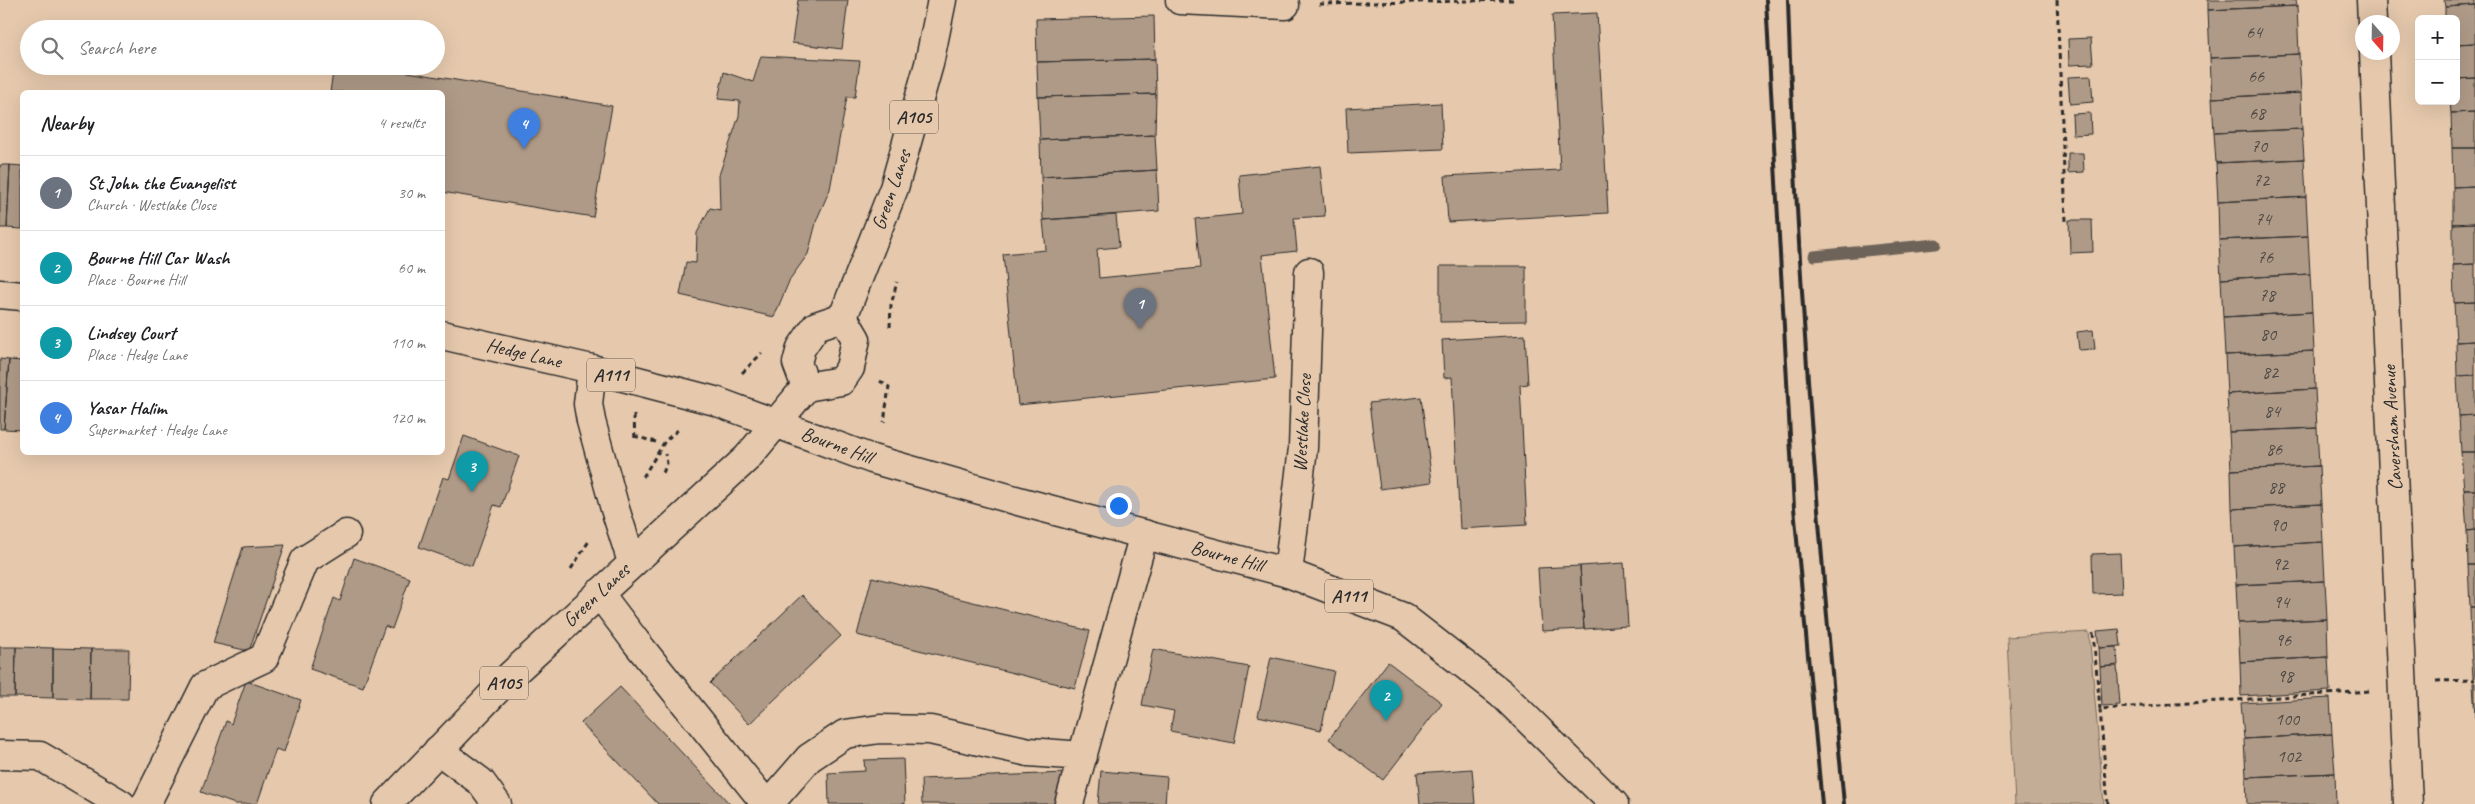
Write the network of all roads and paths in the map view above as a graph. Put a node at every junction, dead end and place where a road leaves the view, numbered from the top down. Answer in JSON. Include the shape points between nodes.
{"nodes":[{"id":1,"x":942,"y":0,"type":"edge"},
{"id":2,"x":1180,"y":0,"type":"edge"},
{"id":3,"x":1514,"y":0,"type":"edge"},
{"id":4,"x":2057,"y":0,"type":"edge"},
{"id":5,"x":2371,"y":0,"type":"edge"},
{"id":6,"x":1285,"y":5,"type":"joint"},
{"id":7,"x":2372,"y":15,"type":"edge"},
{"id":8,"x":2374,"y":60,"type":"edge"},
{"id":9,"x":2066,"y":221,"type":"dead end"},
{"id":10,"x":1309,"y":272,"type":"dead end"},
{"id":11,"x":0,"y":294,"type":"edge"},
{"id":12,"x":20,"y":296,"type":"edge"},
{"id":13,"x":843,"y":317,"type":"junction"},
{"id":14,"x":445,"y":336,"type":"edge"},
{"id":15,"x":592,"y":369,"type":"junction"},
{"id":16,"x":878,"y":380,"type":"dead end"},
{"id":17,"x":806,"y":387,"type":"junction"},
{"id":18,"x":884,"y":422,"type":"dead end"},
{"id":19,"x":777,"y":423,"type":"junction"},
{"id":20,"x":634,"y":436,"type":"dead end"},
{"id":21,"x":656,"y":442,"type":"dead end"},
{"id":22,"x":665,"y":454,"type":"dead end"},
{"id":23,"x":663,"y":473,"type":"dead end"},
{"id":24,"x":346,"y":534,"type":"dead end"},
{"id":25,"x":1144,"y":534,"type":"junction"},
{"id":26,"x":632,"y":562,"type":"junction"},
{"id":27,"x":1288,"y":573,"type":"junction"},
{"id":28,"x":598,"y":593,"type":"junction"},
{"id":29,"x":2093,"y":632,"type":"dead end"},
{"id":30,"x":2403,"y":689,"type":"junction"},
{"id":31,"x":2100,"y":709,"type":"junction"},
{"id":32,"x":438,"y":750,"type":"junction"},
{"id":33,"x":0,"y":755,"type":"edge"},
{"id":34,"x":1083,"y":756,"type":"junction"},
{"id":35,"x":117,"y":803,"type":"edge"},
{"id":36,"x":146,"y":804,"type":"edge"},
{"id":37,"x":387,"y":804,"type":"edge"},
{"id":38,"x":497,"y":804,"type":"edge"},
{"id":39,"x":768,"y":804,"type":"edge"},
{"id":40,"x":1069,"y":804,"type":"edge"},
{"id":41,"x":1614,"y":804,"type":"edge"},
{"id":42,"x":2108,"y":804,"type":"edge"},
{"id":43,"x":2408,"y":804,"type":"edge"}],
"edges":[{"from":1,"to":13,"type":"main road","name":"Green Lanes","number":"A105","via":[[929,64],[894,188]]},
{"from":2,"to":6,"type":"main road"},
{"from":3,"to":6,"type":"path"},
{"from":4,"to":9,"type":"path"},
{"from":5,"to":7,"type":"main road"},
{"from":8,"to":30,"type":"main road","name":"Caversham Avenue"},
{"from":10,"to":27,"type":"main road","name":"Westlake Close","via":[[1303,448]]},
{"from":11,"to":12,"type":"main road"},
{"from":13,"to":17,"type":"main road","via":[[816,326],[801,348],[796,363]]},
{"from":13,"to":17,"type":"main road","via":[[856,339],[850,368],[840,381]]},
{"from":14,"to":15,"type":"main road","name":"Hedge Lane","number":"A111"},
{"from":15,"to":19,"type":"main road","name":"Hedge Lane","number":"A111","via":[[715,402]]},
{"from":15,"to":26,"type":"main road","via":[[588,404],[591,421]]},
{"from":16,"to":18,"type":"path","via":[[889,387]]},
{"from":17,"to":19,"type":"main road","name":"Green Lanes","number":"A105"},
{"from":19,"to":25,"type":"main road","name":"Bourne Hill","number":"A111","via":[[872,459]]},
{"from":19,"to":26,"type":"main road","name":"Green Lanes","number":"A105","via":[[746,458]]},
{"from":20,"to":21,"type":"path"},
{"from":22,"to":23,"type":"path","via":[[667,463]]},
{"from":24,"to":36,"type":"main road","via":[[305,560],[264,658],[205,686]]},
{"from":25,"to":27,"type":"main road","name":"Bourne Hill","number":"A111"},
{"from":25,"to":34,"type":"main road"},
{"from":26,"to":28,"type":"main road","name":"Green Lanes","number":"A105"},
{"from":27,"to":41,"type":"main road","name":"Bourne Hill","number":"A111","via":[[1403,616],[1501,694]]},
{"from":28,"to":32,"type":"main road","name":"Green Lanes","number":"A105"},
{"from":28,"to":39,"type":"main road"},
{"from":29,"to":31,"type":"path"},
{"from":30,"to":31,"type":"path"},
{"from":30,"to":43,"type":"main road","name":"Caversham Avenue"},
{"from":31,"to":42,"type":"path"},
{"from":32,"to":37,"type":"main road","name":"Green Lanes","number":"A105"},
{"from":32,"to":38,"type":"main road","via":[[481,782]]},
{"from":33,"to":35,"type":"main road","via":[[40,756]]},
{"from":34,"to":39,"type":"main road","via":[[1029,752],[930,730],[880,729],[845,734],[809,758]]},
{"from":34,"to":40,"type":"main road"}]}
